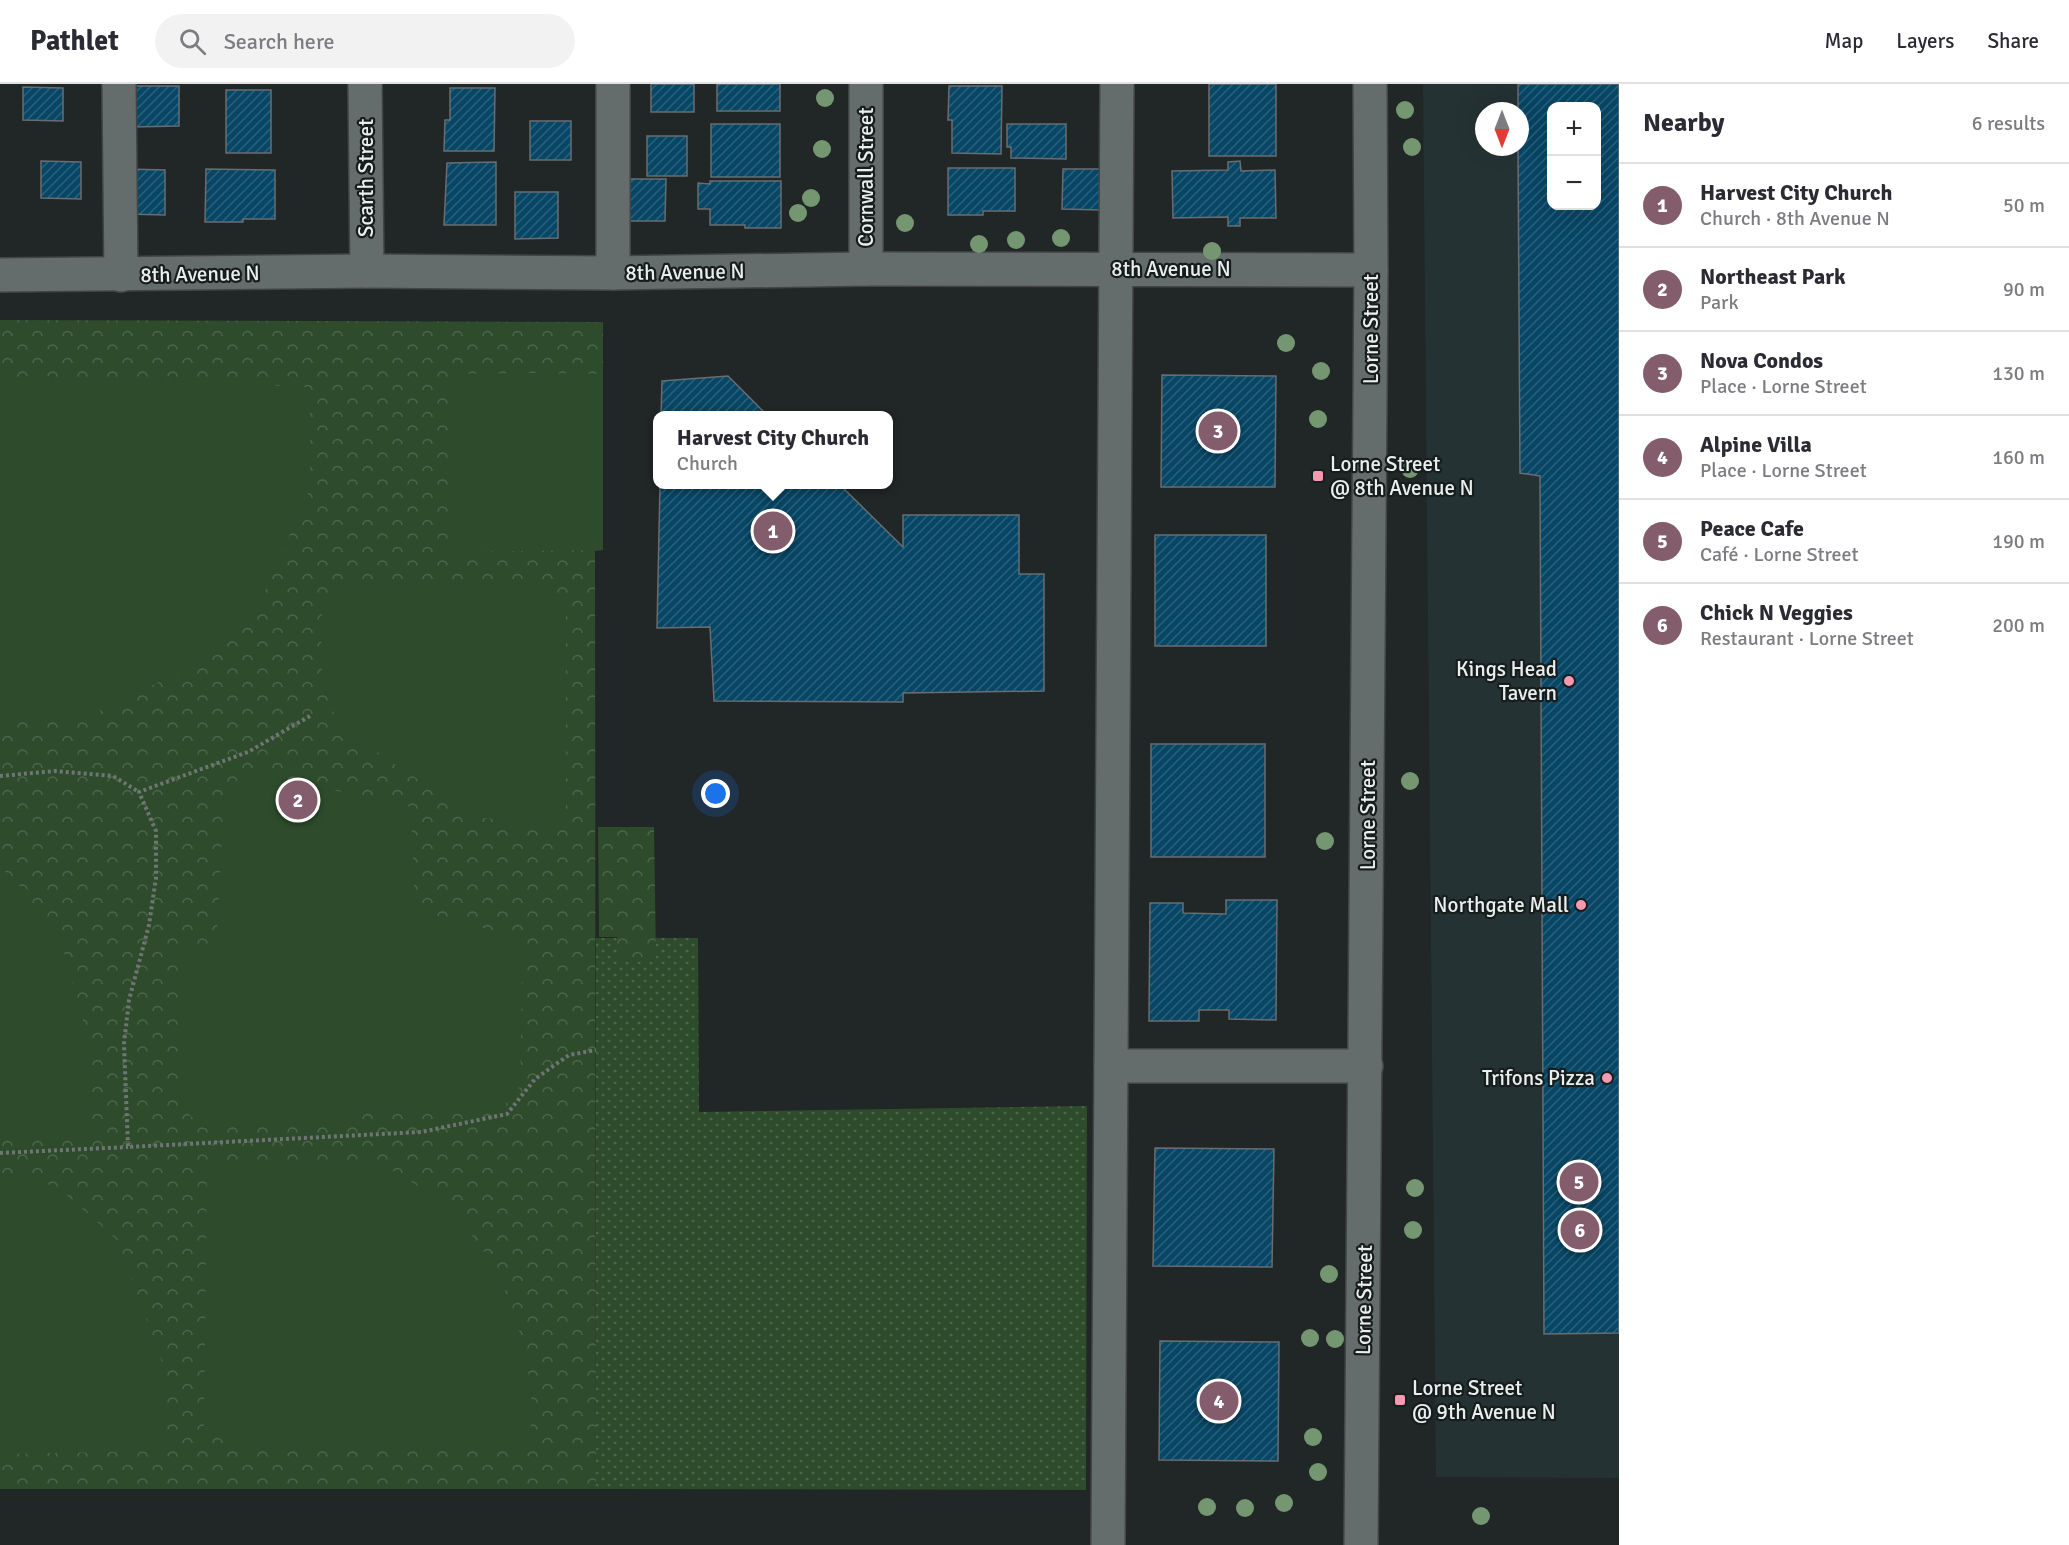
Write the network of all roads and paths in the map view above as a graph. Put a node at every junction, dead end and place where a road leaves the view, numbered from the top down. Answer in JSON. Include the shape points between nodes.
{"nodes":[{"id":1,"x":119,"y":84,"type":"edge"},
{"id":2,"x":365,"y":84,"type":"edge"},
{"id":3,"x":613,"y":84,"type":"edge"},
{"id":4,"x":866,"y":84,"type":"edge"},
{"id":5,"x":1117,"y":84,"type":"edge"},
{"id":6,"x":1370,"y":84,"type":"edge"},
{"id":7,"x":866,"y":269,"type":"junction"},
{"id":8,"x":1117,"y":269,"type":"junction"},
{"id":9,"x":1371,"y":270,"type":"junction"},
{"id":10,"x":367,"y":271,"type":"junction"},
{"id":11,"x":613,"y":273,"type":"junction"},
{"id":12,"x":0,"y":275,"type":"edge"},
{"id":13,"x":121,"y":275,"type":"junction"},
{"id":14,"x":310,"y":716,"type":"dead end"},
{"id":15,"x":0,"y":776,"type":"edge"},
{"id":16,"x":139,"y":792,"type":"junction"},
{"id":17,"x":596,"y":1050,"type":"dead end"},
{"id":18,"x":1111,"y":1066,"type":"junction"},
{"id":19,"x":1366,"y":1066,"type":"junction"},
{"id":20,"x":128,"y":1147,"type":"junction"},
{"id":21,"x":0,"y":1153,"type":"edge"},
{"id":22,"x":1108,"y":1545,"type":"edge"},
{"id":23,"x":1361,"y":1545,"type":"edge"}],
"edges":[{"from":1,"to":13,"type":"street"},
{"from":2,"to":10,"type":"street","name":"Scarth Street"},
{"from":3,"to":11,"type":"street"},
{"from":4,"to":7,"type":"street","name":"Cornwall Street"},
{"from":5,"to":8,"type":"street"},
{"from":6,"to":9,"type":"street","name":"Lorne Street"},
{"from":7,"to":8,"type":"street","name":"8th Avenue N"},
{"from":7,"to":11,"type":"street","name":"8th Avenue N"},
{"from":8,"to":9,"type":"street","name":"8th Avenue N"},
{"from":8,"to":18,"type":"street"},
{"from":9,"to":19,"type":"street","name":"Lorne Street"},
{"from":10,"to":11,"type":"street","name":"8th Avenue N"},
{"from":10,"to":13,"type":"street","name":"8th Avenue N"},
{"from":12,"to":13,"type":"street","name":"8th Avenue N"},
{"from":14,"to":16,"type":"path","via":[[248,752]]},
{"from":15,"to":16,"type":"path","via":[[54,771],[113,776]]},
{"from":16,"to":20,"type":"path","via":[[156,831],[156,878],[149,925],[129,1000],[124,1044]]},
{"from":17,"to":20,"type":"path","via":[[569,1055],[535,1079],[507,1114],[421,1132]]},
{"from":18,"to":19,"type":"street"},
{"from":18,"to":22,"type":"street"},
{"from":19,"to":23,"type":"street","name":"Lorne Street"},
{"from":20,"to":21,"type":"path"}]}
